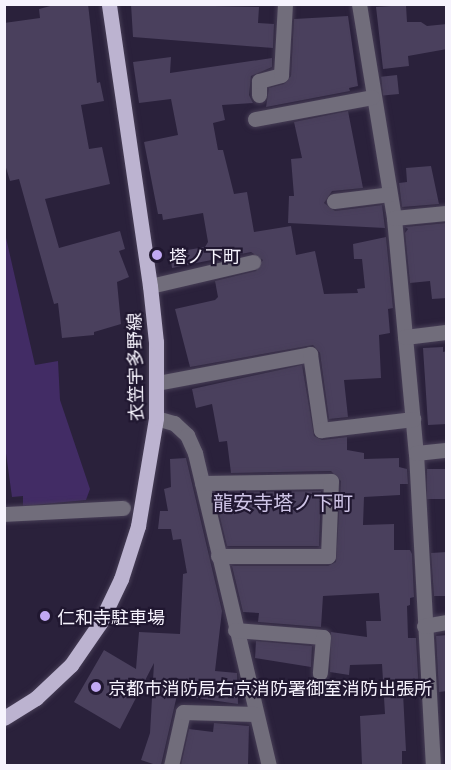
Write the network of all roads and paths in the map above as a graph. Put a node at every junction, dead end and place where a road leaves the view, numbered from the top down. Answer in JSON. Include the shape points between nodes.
{"nodes":[{"id":1,"x":109,"y":4,"type":"edge"},
{"id":2,"x":285,"y":4,"type":"edge"},
{"id":3,"x":359,"y":4,"type":"edge"},
{"id":4,"x":259,"y":95,"type":"dead end"},
{"id":5,"x":372,"y":97,"type":"junction"},
{"id":6,"x":255,"y":119,"type":"dead end"},
{"id":7,"x":390,"y":194,"type":"junction"},
{"id":8,"x":334,"y":201,"type":"dead end"},
{"id":9,"x":447,"y":213,"type":"edge"},
{"id":10,"x":394,"y":218,"type":"junction"},
{"id":11,"x":254,"y":262,"type":"dead end"},
{"id":12,"x":150,"y":286,"type":"junction"},
{"id":13,"x":447,"y":332,"type":"edge"},
{"id":14,"x":405,"y":337,"type":"junction"},
{"id":15,"x":157,"y":383,"type":"junction"},
{"id":16,"x":156,"y":418,"type":"junction"},
{"id":17,"x":413,"y":419,"type":"junction"},
{"id":18,"x":447,"y":450,"type":"edge"},
{"id":19,"x":416,"y":453,"type":"junction"},
{"id":20,"x":202,"y":483,"type":"junction"},
{"id":21,"x":123,"y":508,"type":"dead end"},
{"id":22,"x":4,"y":514,"type":"edge"},
{"id":23,"x":218,"y":556,"type":"junction"},
{"id":24,"x":447,"y":622,"type":"edge"},
{"id":25,"x":424,"y":626,"type":"junction"},
{"id":26,"x":235,"y":630,"type":"junction"},
{"id":27,"x":320,"y":673,"type":"dead end"},
{"id":28,"x":255,"y":714,"type":"junction"},
{"id":29,"x":4,"y":718,"type":"edge"},
{"id":30,"x":439,"y":740,"type":"edge"},
{"id":31,"x":171,"y":765,"type":"edge"},
{"id":32,"x":269,"y":765,"type":"edge"},
{"id":33,"x":433,"y":765,"type":"edge"}],
"edges":[{"from":1,"to":12,"type":"main road","name":"衣笠宇多野線"},
{"from":2,"to":4,"type":"street","via":[[281,75],[259,81]]},
{"from":3,"to":5,"type":"street"},
{"from":5,"to":6,"type":"street"},
{"from":5,"to":7,"type":"street"},
{"from":7,"to":8,"type":"street"},
{"from":7,"to":10,"type":"street"},
{"from":9,"to":10,"type":"street"},
{"from":10,"to":14,"type":"street"},
{"from":11,"to":12,"type":"street"},
{"from":12,"to":15,"type":"main road","name":"衣笠宇多野線"},
{"from":13,"to":14,"type":"street"},
{"from":14,"to":17,"type":"street"},
{"from":15,"to":16,"type":"main road","name":"衣笠宇多野線"},
{"from":15,"to":17,"type":"street","via":[[310,354],[321,430]]},
{"from":16,"to":20,"type":"street","via":[[174,423],[187,435]]},
{"from":16,"to":29,"type":"main road","name":"衣笠宇多野線","via":[[138,526],[121,579],[100,623],[71,665],[36,698]]},
{"from":17,"to":19,"type":"street"},
{"from":18,"to":19,"type":"street"},
{"from":19,"to":25,"type":"street"},
{"from":20,"to":23,"type":"street"},
{"from":20,"to":23,"type":"street","via":[[331,482],[328,556]]},
{"from":21,"to":22,"type":"street"},
{"from":23,"to":26,"type":"street"},
{"from":24,"to":25,"type":"street"},
{"from":25,"to":30,"type":"street"},
{"from":26,"to":27,"type":"street","via":[[323,637]]},
{"from":26,"to":28,"type":"street"},
{"from":28,"to":31,"type":"street","via":[[183,712]]},
{"from":28,"to":32,"type":"street"},
{"from":30,"to":33,"type":"street"}]}
